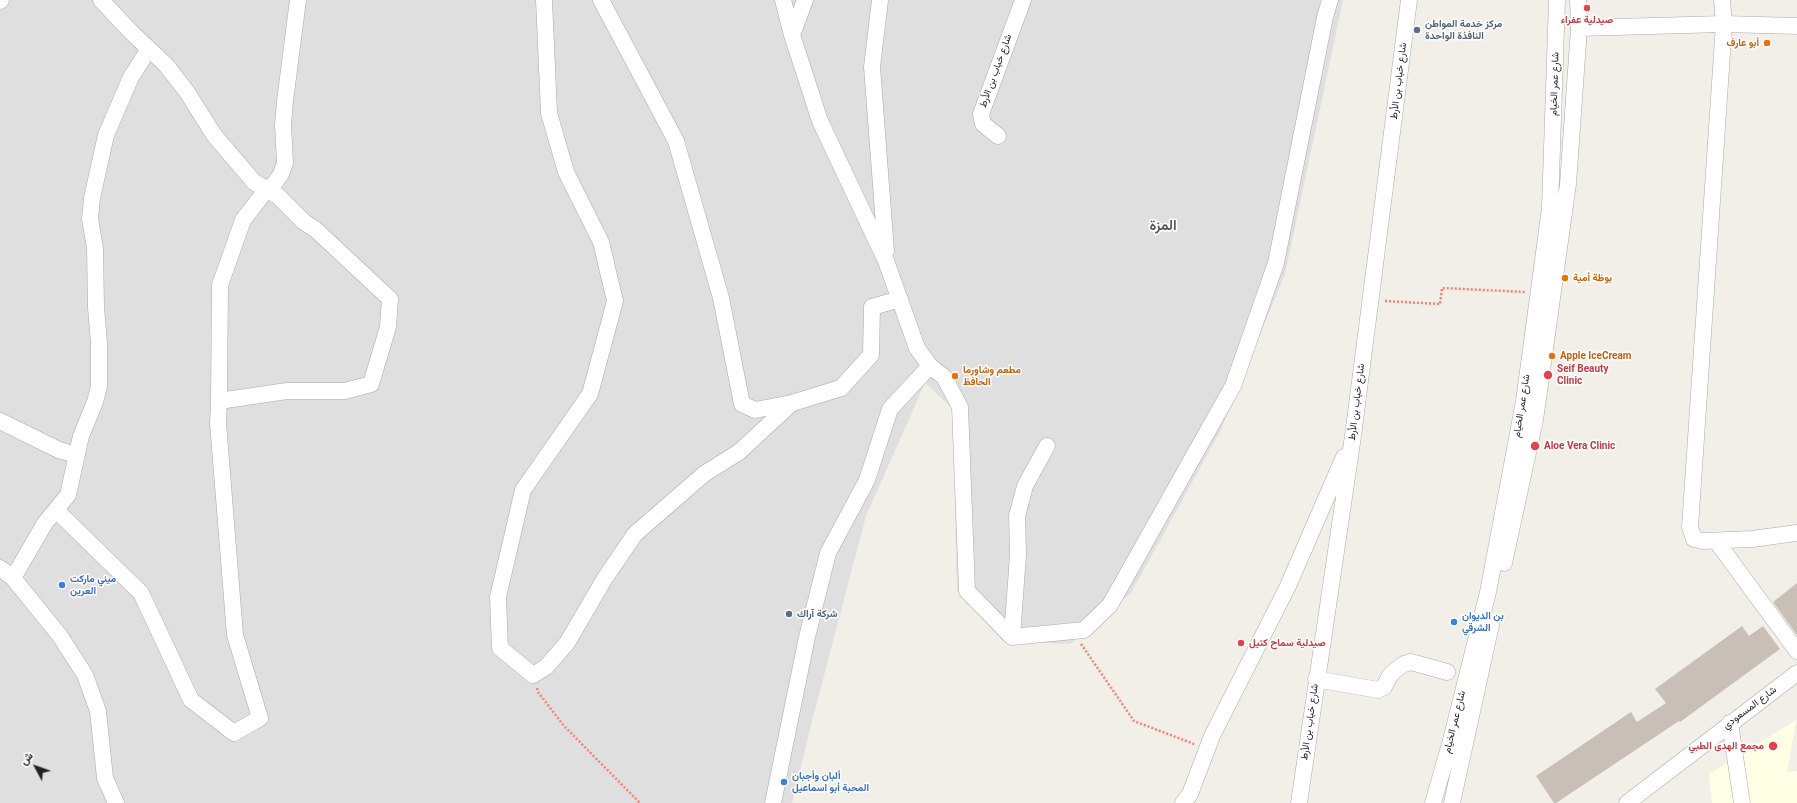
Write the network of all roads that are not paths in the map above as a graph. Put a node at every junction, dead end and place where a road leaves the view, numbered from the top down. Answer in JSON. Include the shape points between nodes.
{"nodes":[{"id":1,"x":101,"y":0,"type":"edge"},
{"id":2,"x":298,"y":0,"type":"edge"},
{"id":3,"x":544,"y":0,"type":"edge"},
{"id":4,"x":601,"y":0,"type":"edge"},
{"id":5,"x":783,"y":0,"type":"edge"},
{"id":6,"x":805,"y":0,"type":"edge"},
{"id":7,"x":880,"y":0,"type":"edge"},
{"id":8,"x":1023,"y":0,"type":"edge"},
{"id":9,"x":1330,"y":0,"type":"edge"},
{"id":10,"x":1409,"y":0,"type":"edge"},
{"id":11,"x":1557,"y":0,"type":"edge"},
{"id":12,"x":1578,"y":0,"type":"edge"},
{"id":13,"x":1722,"y":0,"type":"edge"},
{"id":14,"x":1724,"y":24,"type":"junction"},
{"id":15,"x":1797,"y":26,"type":"edge"},
{"id":16,"x":1579,"y":28,"type":"junction"},
{"id":17,"x":792,"y":35,"type":"junction"},
{"id":18,"x":149,"y":49,"type":"junction"},
{"id":19,"x":998,"y":136,"type":"dead end"},
{"id":20,"x":266,"y":189,"type":"junction"},
{"id":21,"x":886,"y":260,"type":"junction"},
{"id":22,"x":900,"y":299,"type":"junction"},
{"id":23,"x":930,"y":366,"type":"junction"},
{"id":24,"x":219,"y":401,"type":"junction"},
{"id":25,"x":792,"y":403,"type":"junction"},
{"id":26,"x":0,"y":421,"type":"edge"},
{"id":27,"x":1353,"y":436,"type":"junction"},
{"id":28,"x":1047,"y":446,"type":"dead end"},
{"id":29,"x":76,"y":455,"type":"junction"},
{"id":30,"x":56,"y":510,"type":"junction"},
{"id":31,"x":1797,"y":533,"type":"edge"},
{"id":32,"x":1717,"y":542,"type":"junction"},
{"id":33,"x":0,"y":568,"type":"edge"},
{"id":34,"x":13,"y":578,"type":"junction"},
{"id":35,"x":1012,"y":637,"type":"junction"},
{"id":36,"x":1797,"y":651,"type":"edge"},
{"id":37,"x":1447,"y":672,"type":"dead end"},
{"id":38,"x":1797,"y":673,"type":"edge"},
{"id":39,"x":1316,"y":679,"type":"junction"},
{"id":40,"x":1730,"y":723,"type":"junction"},
{"id":41,"x":116,"y":803,"type":"edge"},
{"id":42,"x":774,"y":803,"type":"edge"},
{"id":43,"x":1183,"y":803,"type":"edge"},
{"id":44,"x":1299,"y":803,"type":"edge"},
{"id":45,"x":1433,"y":803,"type":"edge"},
{"id":46,"x":1452,"y":803,"type":"edge"},
{"id":47,"x":1627,"y":803,"type":"edge"},
{"id":48,"x":1742,"y":803,"type":"edge"}],
"edges":[{"from":1,"to":18,"type":"street"},
{"from":2,"to":20,"type":"street","via":[[283,125],[285,163],[274,184]]},
{"from":3,"to":25,"type":"street","via":[[549,113],[566,172],[601,242],[615,301],[590,394],[523,490],[498,597],[500,648],[533,675],[546,667],[567,643],[605,578],[635,534],[704,474],[739,452]]},
{"from":4,"to":25,"type":"street","via":[[676,141],[721,298],[742,404],[755,410]]},
{"from":5,"to":17,"type":"street"},
{"from":6,"to":17,"type":"street"},
{"from":7,"to":21,"type":"street","via":[[872,68]]},
{"from":8,"to":19,"type":"street","name":"شارع خباب بن الأرط","via":[[981,114],[984,124]]},
{"from":9,"to":35,"type":"street","via":[[1276,263],[1233,386],[1110,605],[1084,630]]},
{"from":10,"to":27,"type":"street","name":"شارع خباب بن الأرط"},
{"from":11,"to":45,"type":"street","name":"شارع عمر الخيام","via":[[1550,208],[1524,401],[1488,592]]},
{"from":12,"to":16,"type":"street","name":"شارع عمر الخيام"},
{"from":13,"to":14,"type":"street"},
{"from":14,"to":15,"type":"street"},
{"from":14,"to":16,"type":"street"},
{"from":14,"to":32,"type":"street","via":[[1690,527],[1694,539]]},
{"from":16,"to":46,"type":"street","name":"شارع عمر الخيام","via":[[1568,184],[1535,420]]},
{"from":17,"to":21,"type":"street","via":[[820,121]]},
{"from":18,"to":20,"type":"street","via":[[166,65],[183,87],[214,135],[254,182]]},
{"from":18,"to":29,"type":"street","via":[[131,77],[106,135],[92,198],[90,218],[95,248],[99,386]]},
{"from":20,"to":24,"type":"street","via":[[243,220],[220,285]]},
{"from":20,"to":24,"type":"street","via":[[278,196],[390,299],[388,327],[371,384],[345,391],[287,391]]},
{"from":21,"to":22,"type":"street"},
{"from":22,"to":23,"type":"street","via":[[917,348]]},
{"from":22,"to":25,"type":"street","via":[[872,307],[871,355],[841,388]]},
{"from":23,"to":35,"type":"street","via":[[944,377],[960,406],[967,591]]},
{"from":23,"to":42,"type":"street","via":[[890,409],[867,480],[828,553],[807,637]]},
{"from":24,"to":30,"type":"street","via":[[218,423],[235,635],[260,718],[234,732],[191,700],[141,593]]},
{"from":26,"to":29,"type":"street","via":[[59,450]]},
{"from":27,"to":39,"type":"street","name":"شارع خباب بن الأرط"},
{"from":27,"to":43,"type":"street","via":[[1288,586],[1207,749],[1190,794]]},
{"from":28,"to":35,"type":"street","via":[[1025,486],[1017,516],[1018,555]]},
{"from":29,"to":30,"type":"street","via":[[68,494]]},
{"from":30,"to":34,"type":"street","via":[[45,523]]},
{"from":31,"to":32,"type":"street"},
{"from":32,"to":36,"type":"street"},
{"from":33,"to":34,"type":"street"},
{"from":34,"to":41,"type":"street","via":[[60,636],[85,675],[98,711],[105,778]]},
{"from":37,"to":39,"type":"street","via":[[1411,662],[1393,672],[1384,687],[1378,690]]},
{"from":38,"to":40,"type":"street","name":"شارع المسعودي"},
{"from":39,"to":44,"type":"street","name":"شارع خباب بن الأرط"},
{"from":40,"to":47,"type":"street","name":"شارع المسعودي"},
{"from":40,"to":48,"type":"street"}]}
